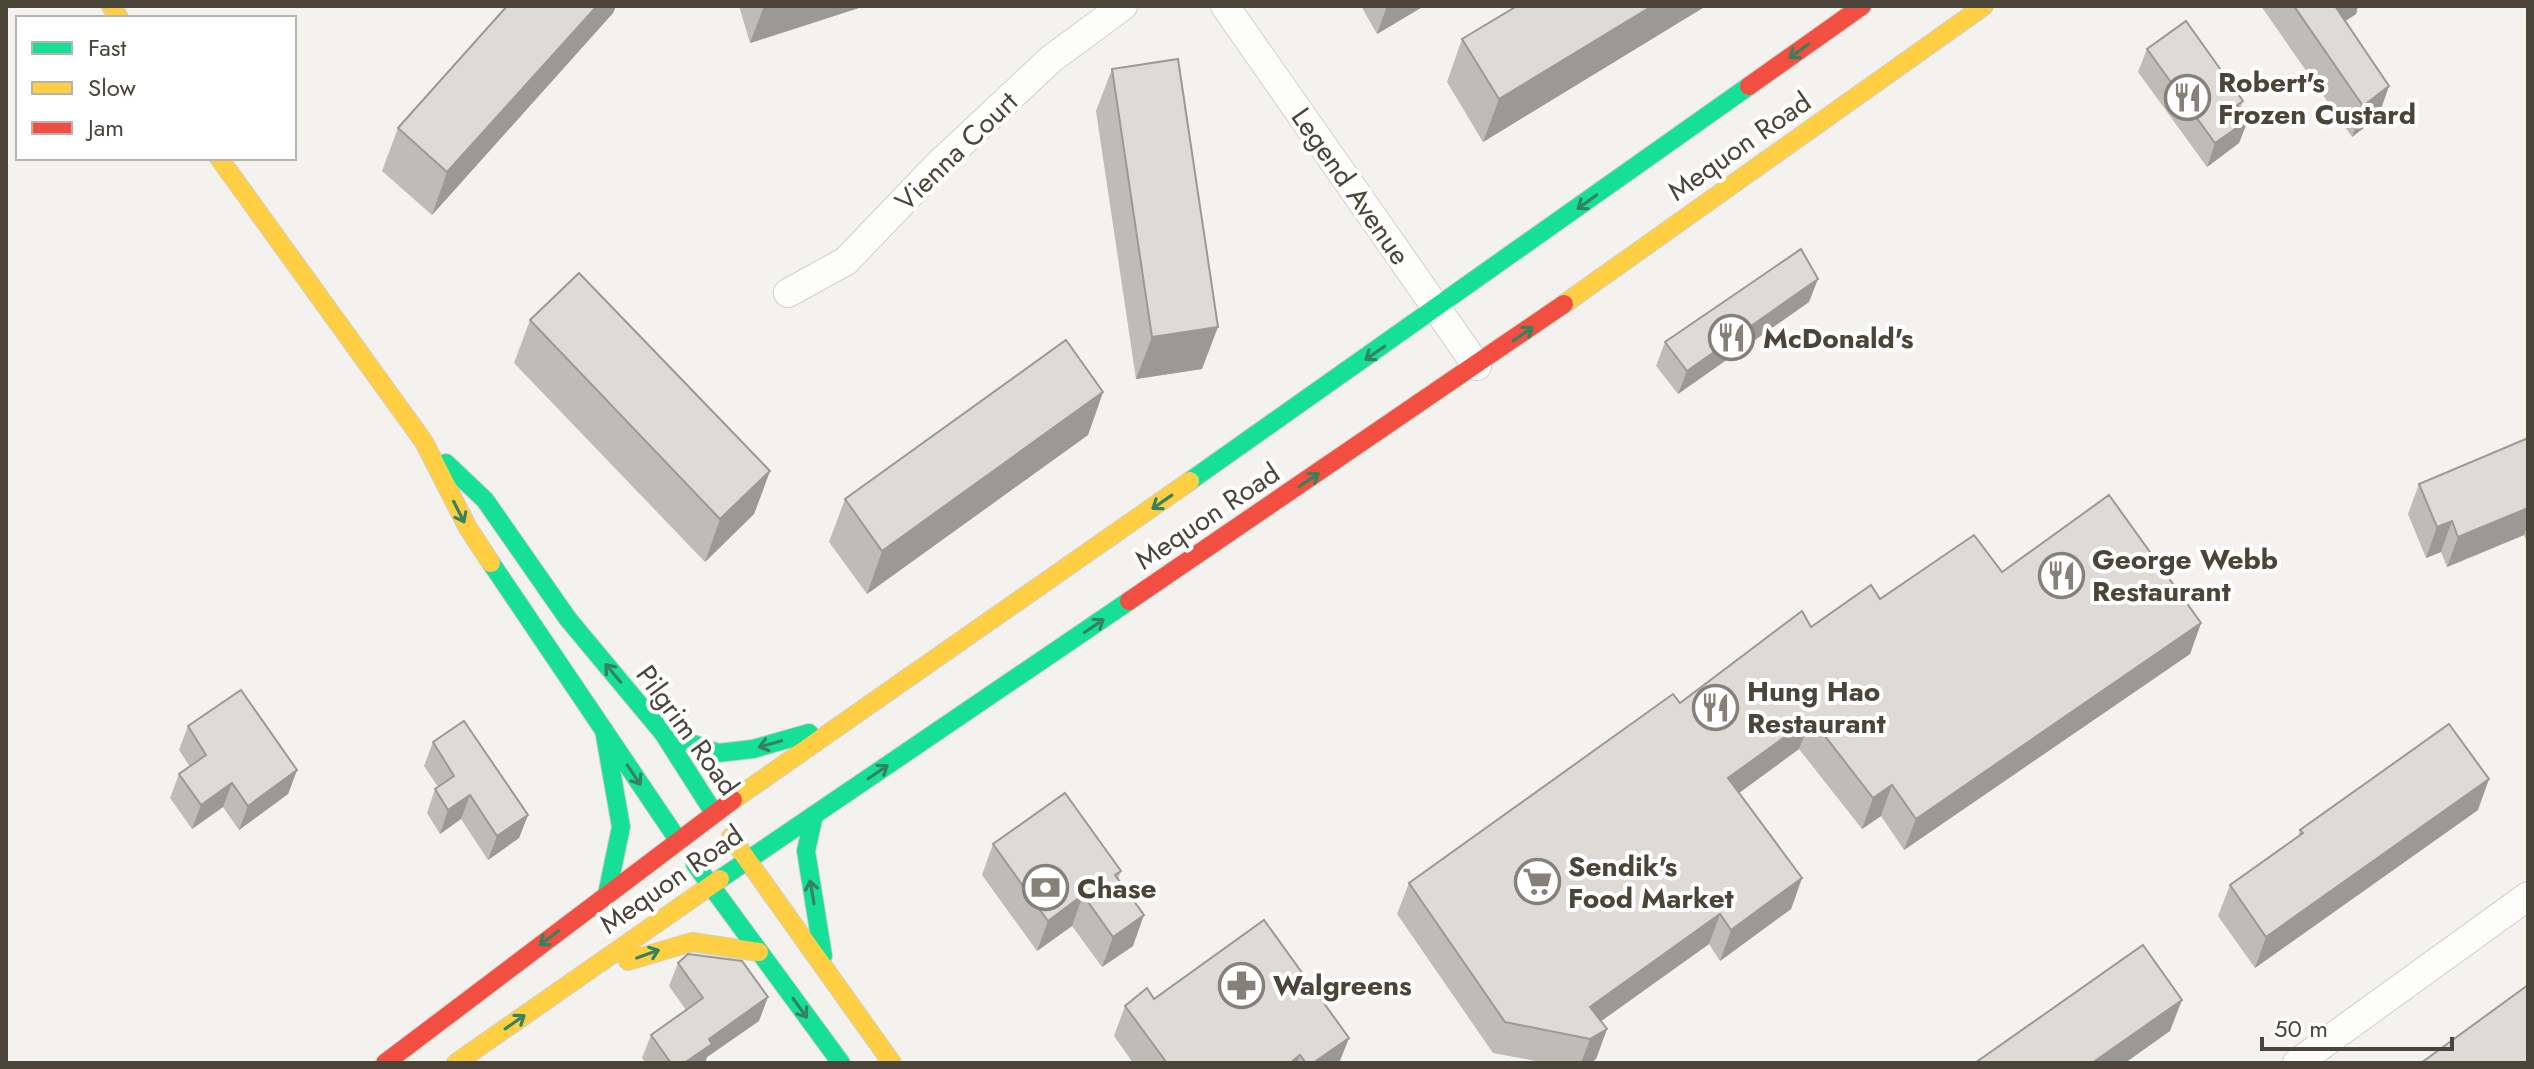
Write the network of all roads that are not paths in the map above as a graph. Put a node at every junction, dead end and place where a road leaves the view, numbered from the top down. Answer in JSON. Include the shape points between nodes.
{"nodes":[{"id":1,"x":1123,"y":6,"type":"edge"},
{"id":2,"x":1225,"y":6,"type":"edge"},
{"id":3,"x":1862,"y":6,"type":"edge"},
{"id":4,"x":1984,"y":6,"type":"edge"},
{"id":5,"x":220,"y":160,"type":"edge"},
{"id":6,"x":788,"y":293,"type":"dead end"},
{"id":7,"x":1437,"y":309,"type":"junction"},
{"id":8,"x":1477,"y":366,"type":"junction"},
{"id":9,"x":424,"y":442,"type":"junction"},
{"id":10,"x":845,"y":722,"type":"junction"},
{"id":11,"x":604,"y":730,"type":"junction"},
{"id":12,"x":663,"y":733,"type":"junction"},
{"id":13,"x":714,"y":813,"type":"junction"},
{"id":14,"x":814,"y":815,"type":"junction"},
{"id":15,"x":678,"y":840,"type":"junction"},
{"id":16,"x":748,"y":859,"type":"junction"},
{"id":17,"x":710,"y":886,"type":"junction"},
{"id":18,"x":607,"y":894,"type":"junction"},
{"id":19,"x":2528,"y":896,"type":"edge"},
{"id":20,"x":759,"y":952,"type":"junction"},
{"id":21,"x":826,"y":969,"type":"junction"},
{"id":22,"x":574,"y":981,"type":"junction"},
{"id":23,"x":856,"y":1054,"type":"edge"},
{"id":24,"x":385,"y":1063,"type":"edge"},
{"id":25,"x":456,"y":1063,"type":"edge"},
{"id":26,"x":892,"y":1063,"type":"edge"},
{"id":27,"x":2297,"y":1063,"type":"edge"}],
"edges":[{"from":1,"to":6,"type":"street","name":"Vienna Court","via":[[1051,59],[846,261]]},
{"from":2,"to":7,"type":"street","name":"Legend Avenue"},
{"from":3,"to":7,"type":"main road","name":"Mequon Road","one_way":true},
{"from":8,"to":4,"type":"main road","name":"Mequon Road","one_way":true},
{"from":5,"to":9,"type":"main road","name":"Pilgrim Road"},
{"from":7,"to":8,"type":"street","name":"Legend Avenue"},
{"from":7,"to":10,"type":"main road","name":"Mequon Road","one_way":true},
{"from":14,"to":8,"type":"main road","name":"Mequon Road","one_way":true},
{"from":9,"to":11,"type":"main road","name":"Pilgrim Road","one_way":true,"via":[[468,528]]},
{"from":12,"to":9,"type":"main road","name":"Pilgrim Road","one_way":true,"via":[[568,619],[485,500]]},
{"from":10,"to":12,"type":"main road","one_way":true,"via":[[718,753]]},
{"from":10,"to":13,"type":"main road","name":"Mequon Road"},
{"from":11,"to":15,"type":"main road","name":"Pilgrim Road","one_way":true},
{"from":11,"to":18,"type":"main road","via":[[621,827]]},
{"from":12,"to":13,"type":"main road","name":"Pilgrim Road"},
{"from":13,"to":15,"type":"main road","name":"Mequon Road"},
{"from":13,"to":16,"type":"main road","name":"Pilgrim Road"},
{"from":14,"to":16,"type":"main road","name":"Mequon Road"},
{"from":21,"to":14,"type":"main road","one_way":true,"via":[[806,851]]},
{"from":15,"to":17,"type":"main road","name":"Pilgrim Road"},
{"from":15,"to":18,"type":"main road","name":"Mequon Road"},
{"from":16,"to":17,"type":"main road","name":"Mequon Road"},
{"from":16,"to":21,"type":"main road","name":"Pilgrim Road"},
{"from":17,"to":20,"type":"main road","name":"Pilgrim Road"},
{"from":17,"to":22,"type":"main road","name":"Mequon Road"},
{"from":18,"to":24,"type":"main road","name":"Mequon Road","one_way":true},
{"from":19,"to":27,"type":"street"},
{"from":22,"to":20,"type":"main road","one_way":true,"via":[[686,940],[708,939]]},
{"from":20,"to":23,"type":"main road","name":"Pilgrim Road","one_way":true},
{"from":21,"to":23,"type":"main road","name":"Pilgrim Road"},
{"from":25,"to":22,"type":"main road","name":"Mequon Road","one_way":true},
{"from":23,"to":26,"type":"main road","name":"Pilgrim Road"}]}
